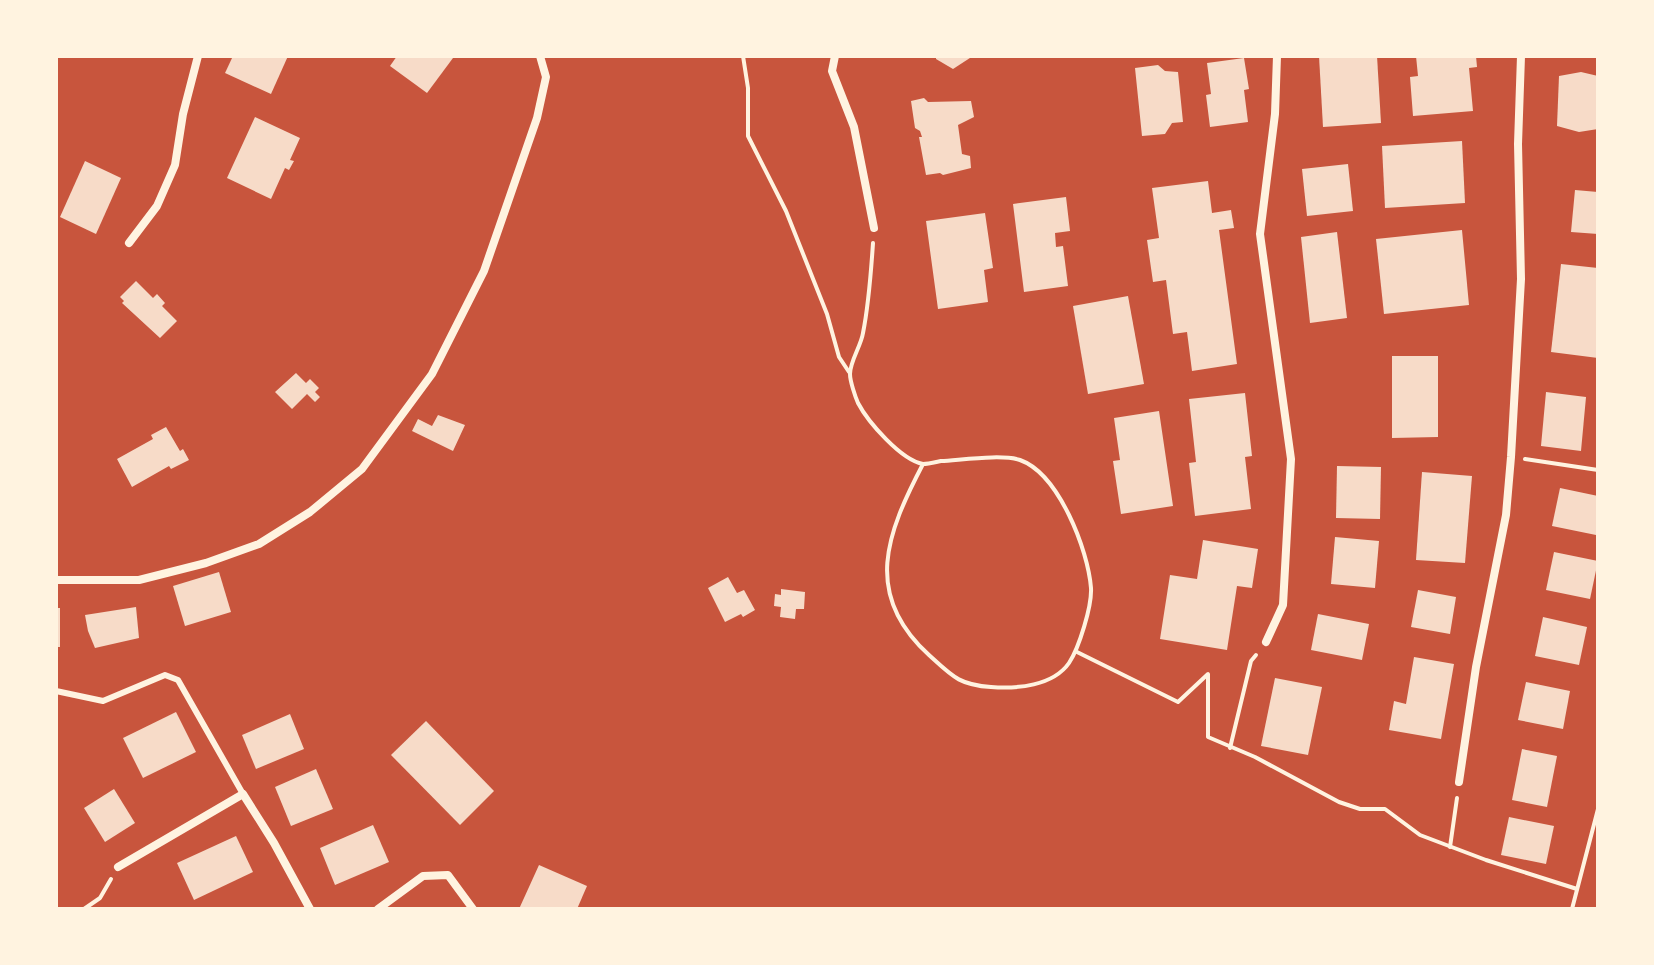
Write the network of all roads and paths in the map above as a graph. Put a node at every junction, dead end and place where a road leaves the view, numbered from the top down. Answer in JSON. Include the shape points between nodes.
{"nodes":[{"id":1,"x":198,"y":56,"type":"edge"},
{"id":2,"x":540,"y":56,"type":"edge"},
{"id":3,"x":743,"y":56,"type":"edge"},
{"id":4,"x":835,"y":56,"type":"edge"},
{"id":5,"x":1277,"y":56,"type":"edge"},
{"id":6,"x":1521,"y":56,"type":"edge"},
{"id":7,"x":874,"y":228,"type":"joint"},
{"id":8,"x":129,"y":243,"type":"dead end"},
{"id":9,"x":850,"y":373,"type":"junction"},
{"id":10,"x":1511,"y":457,"type":"junction"},
{"id":11,"x":923,"y":464,"type":"junction"},
{"id":12,"x":1598,"y":470,"type":"edge"},
{"id":13,"x":56,"y":580,"type":"edge"},
{"id":14,"x":1266,"y":642,"type":"joint"},
{"id":15,"x":1077,"y":652,"type":"junction"},
{"id":16,"x":56,"y":691,"type":"edge"},
{"id":17,"x":1230,"y":748,"type":"junction"},
{"id":18,"x":1459,"y":782,"type":"joint"},
{"id":19,"x":243,"y":794,"type":"junction"},
{"id":20,"x":1598,"y":809,"type":"edge"},
{"id":21,"x":1450,"y":847,"type":"junction"},
{"id":22,"x":118,"y":867,"type":"joint"},
{"id":23,"x":1577,"y":889,"type":"junction"},
{"id":24,"x":84,"y":909,"type":"edge"},
{"id":25,"x":310,"y":909,"type":"edge"},
{"id":26,"x":378,"y":909,"type":"edge"},
{"id":27,"x":473,"y":909,"type":"edge"},
{"id":28,"x":1572,"y":909,"type":"edge"}],
"edges":[{"from":1,"to":8,"type":"street","via":[[175,165],[157,206]]},
{"from":2,"to":13,"type":"street","via":[[546,77],[537,118],[484,271],[432,374],[362,469],[310,512],[259,544],[139,580]]},
{"from":3,"to":9,"type":"path","via":[[748,136],[786,211],[839,357]]},
{"from":4,"to":7,"type":"street","via":[[832,71],[854,127]]},
{"from":5,"to":14,"type":"street","via":[[1260,234],[1291,459],[1283,605]]},
{"from":6,"to":10,"type":"street","via":[[1521,279]]},
{"from":7,"to":9,"type":"path","via":[[863,336]]},
{"from":9,"to":11,"type":"path","via":[[858,402],[890,445]]},
{"from":10,"to":12,"type":"path"},
{"from":10,"to":18,"type":"street","via":[[1506,515]]},
{"from":11,"to":15,"type":"path","via":[[1019,460],[1045,476],[1076,532],[1091,591]]},
{"from":11,"to":15,"type":"path","via":[[890,537],[886,576],[912,640],[956,681],[991,687],[1035,685],[1065,668]]},
{"from":14,"to":17,"type":"path","via":[[1251,661]]},
{"from":15,"to":17,"type":"path","via":[[1178,702],[1208,674],[1208,737]]},
{"from":16,"to":19,"type":"lane","via":[[103,701],[165,675],[178,680]]},
{"from":17,"to":21,"type":"path","via":[[1339,802],[1385,809],[1420,835]]},
{"from":18,"to":21,"type":"path"},
{"from":19,"to":22,"type":"street"},
{"from":19,"to":25,"type":"street"},
{"from":20,"to":23,"type":"path"},
{"from":21,"to":23,"type":"path"},
{"from":22,"to":24,"type":"path","via":[[100,898]]},
{"from":23,"to":28,"type":"path"},
{"from":26,"to":27,"type":"street","via":[[423,876],[448,875]]}]}
